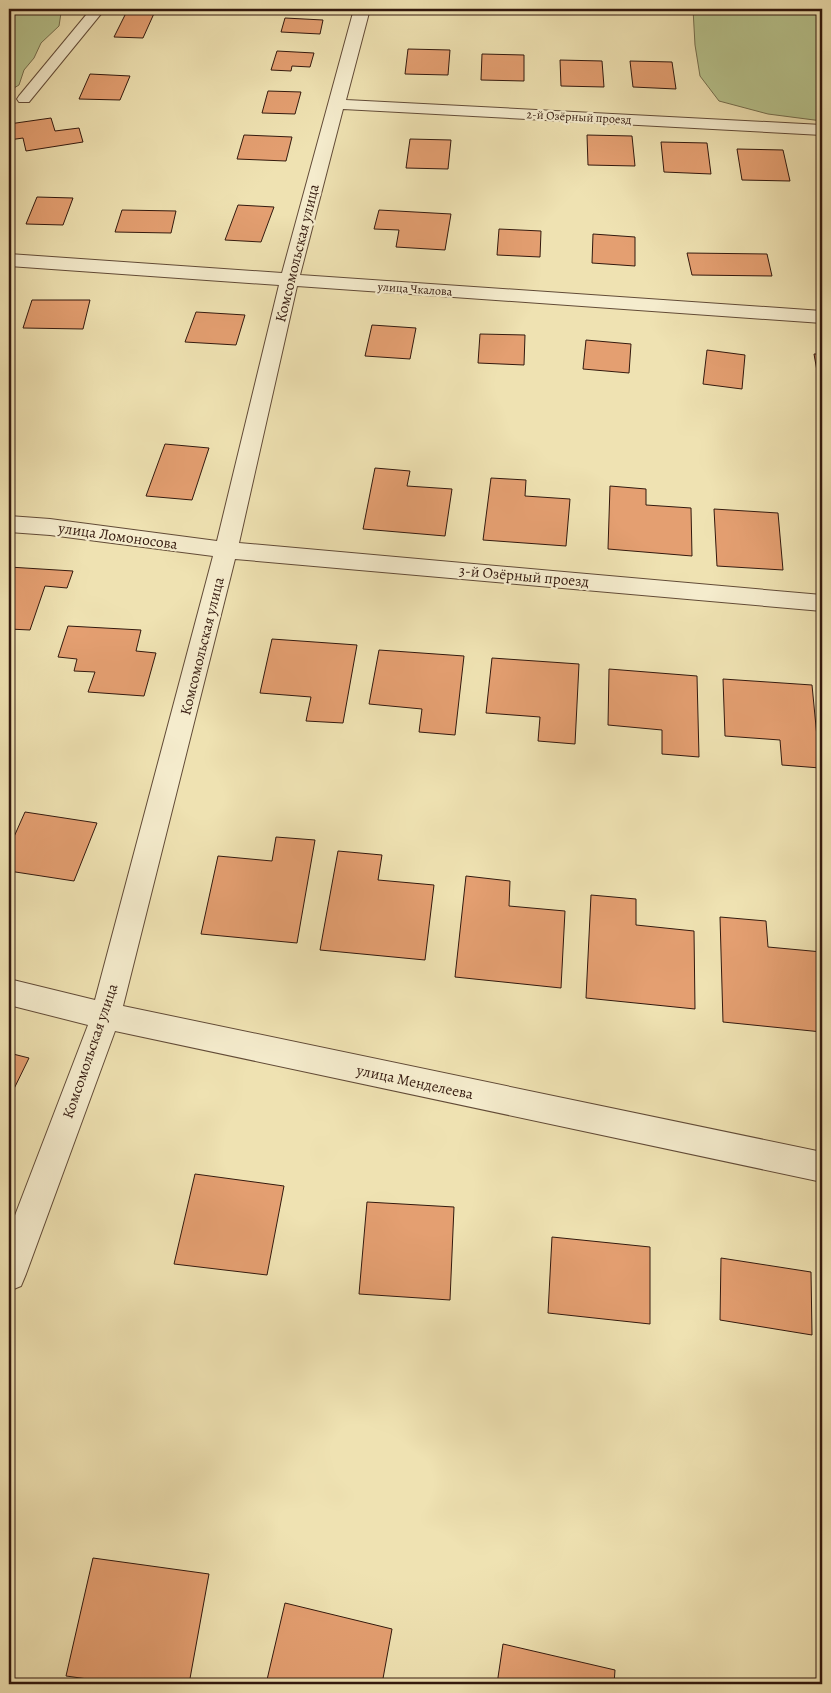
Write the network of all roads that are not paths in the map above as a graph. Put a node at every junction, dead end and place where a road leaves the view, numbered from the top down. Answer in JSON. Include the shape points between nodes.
{"nodes":[{"id":1,"x":98,"y":9,"type":"edge"},
{"id":2,"x":362,"y":9,"type":"edge"},
{"id":3,"x":24,"y":99,"type":"dead end"},
{"id":4,"x":336,"y":104,"type":"junction"},
{"id":5,"x":822,"y":130,"type":"edge"},
{"id":6,"x":9,"y":260,"type":"edge"},
{"id":7,"x":289,"y":281,"type":"junction"},
{"id":8,"x":822,"y":318,"type":"edge"},
{"id":9,"x":9,"y":524,"type":"edge"},
{"id":10,"x":226,"y":550,"type":"junction"},
{"id":11,"x":822,"y":603,"type":"edge"},
{"id":12,"x":9,"y":992,"type":"edge"},
{"id":13,"x":106,"y":1016,"type":"junction"},
{"id":14,"x":822,"y":1167,"type":"edge"},
{"id":15,"x":9,"y":1274,"type":"edge"}],
"edges":[{"from":1,"to":3,"type":"lane"},
{"from":2,"to":4,"type":"street","name":"Комсомольская улица"},
{"from":4,"to":5,"type":"street","name":"2-й Озёрный проезд"},
{"from":4,"to":7,"type":"street","name":"Комсомольская улица"},
{"from":6,"to":7,"type":"street","name":"улица Чкалова"},
{"from":7,"to":8,"type":"street","name":"улица Чкалова"},
{"from":7,"to":10,"type":"street","name":"Комсомольская улица"},
{"from":9,"to":10,"type":"street","name":"улица Ломоносова"},
{"from":10,"to":11,"type":"street","name":"3-й Озёрный проезд"},
{"from":10,"to":13,"type":"street","name":"Комсомольская улица"},
{"from":12,"to":13,"type":"street","name":"улица Менделеева"},
{"from":13,"to":14,"type":"street","name":"улица Менделеева"},
{"from":13,"to":15,"type":"street","name":"Комсомольская улица"}]}
